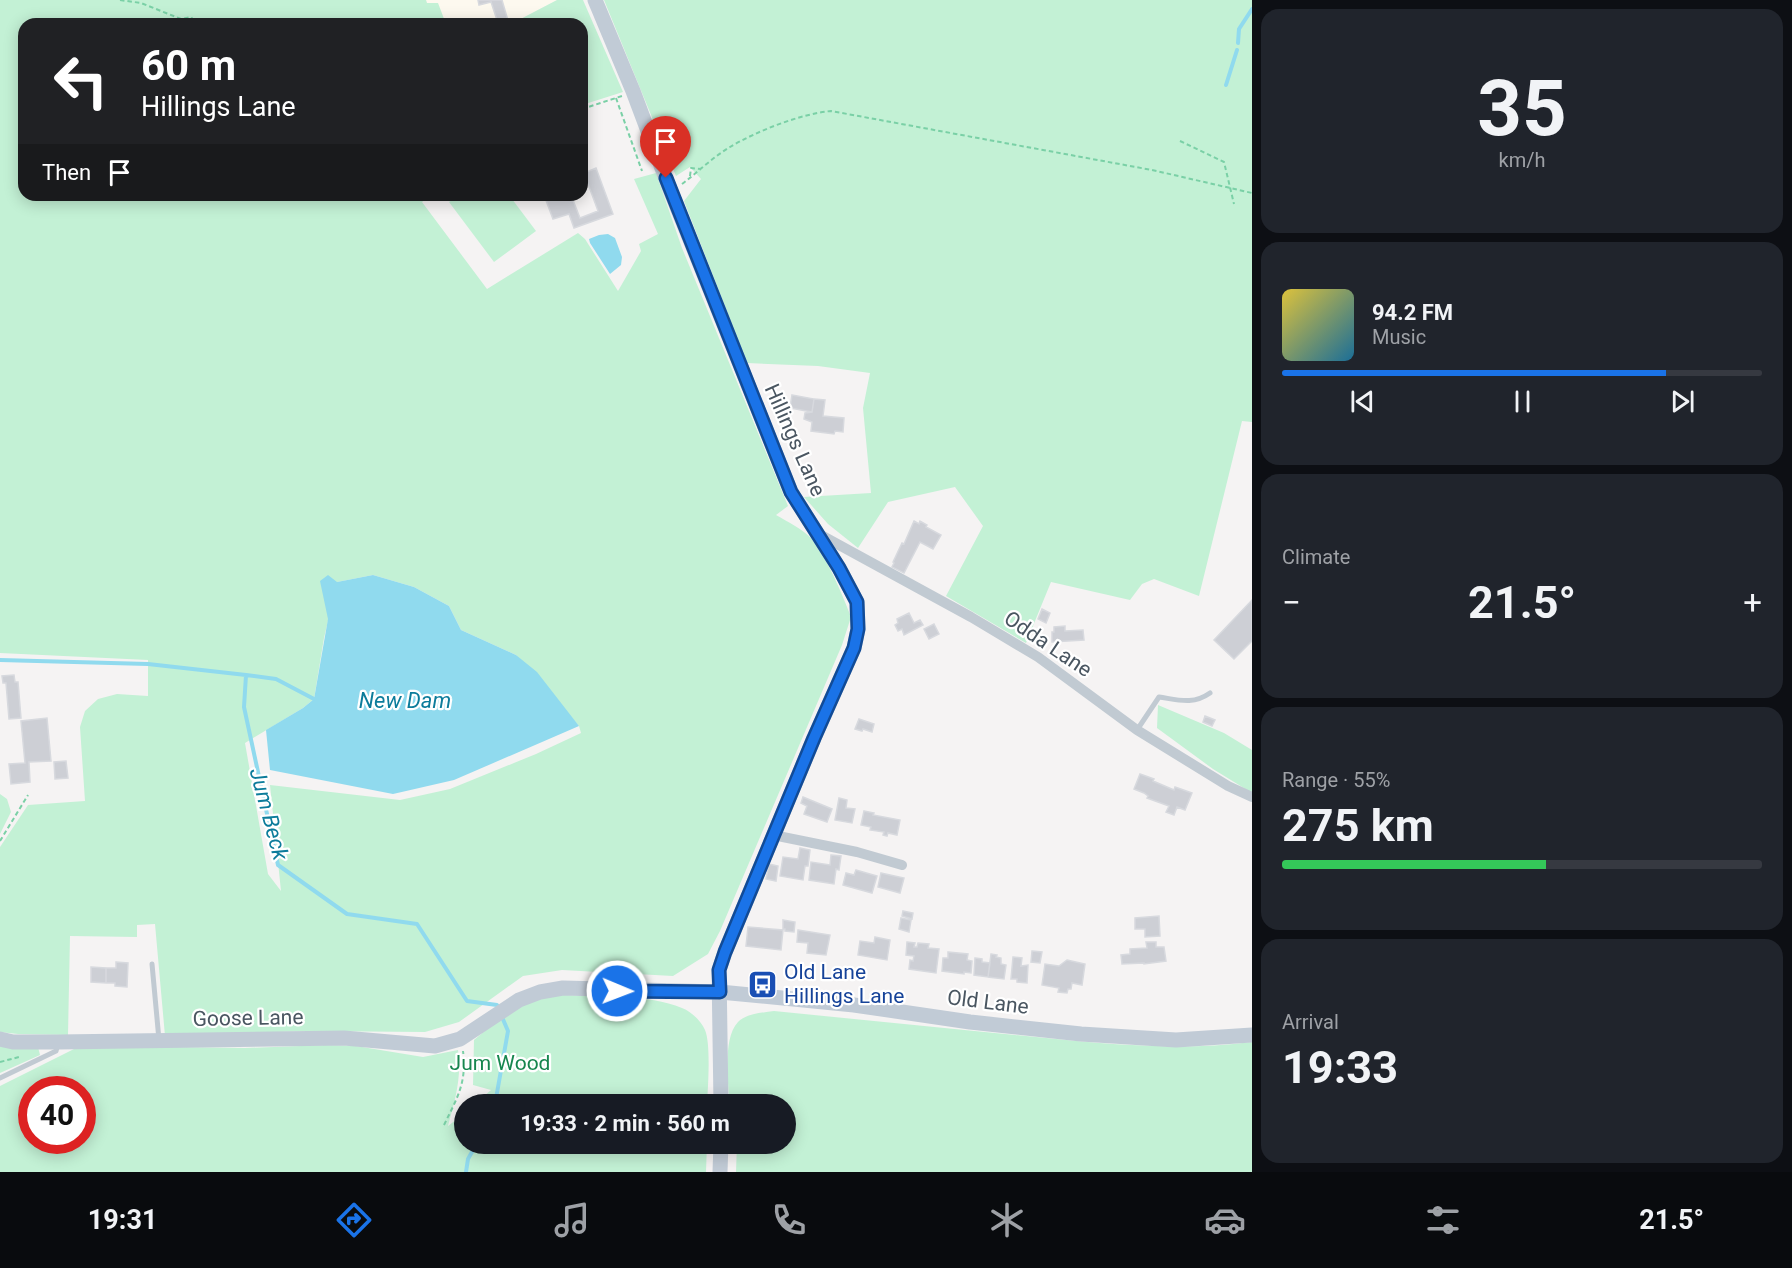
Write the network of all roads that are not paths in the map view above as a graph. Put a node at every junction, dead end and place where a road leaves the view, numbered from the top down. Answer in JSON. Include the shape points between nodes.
{"nodes":[{"id":1,"x":595,"y":0,"type":"edge"},
{"id":2,"x":816,"y":532,"type":"junction"},
{"id":3,"x":1210,"y":693,"type":"dead end"},
{"id":4,"x":1137,"y":730,"type":"junction"},
{"id":5,"x":1252,"y":797,"type":"edge"},
{"id":6,"x":773,"y":836,"type":"junction"},
{"id":7,"x":902,"y":865,"type":"dead end"},
{"id":8,"x":152,"y":964,"type":"dead end"},
{"id":9,"x":720,"y":992,"type":"junction"},
{"id":10,"x":1252,"y":1035,"type":"edge"},
{"id":11,"x":0,"y":1039,"type":"edge"},
{"id":12,"x":159,"y":1041,"type":"junction"},
{"id":13,"x":58,"y":1042,"type":"junction"},
{"id":14,"x":0,"y":1078,"type":"edge"},
{"id":15,"x":722,"y":1094,"type":"edge"},
{"id":16,"x":721,"y":1154,"type":"edge"},
{"id":17,"x":720,"y":1172,"type":"edge"}],
"edges":[{"from":1,"to":2,"type":"street","name":"Hillings Lane","via":[[791,492]]},
{"from":2,"to":4,"type":"street","name":"Odda Lane","via":[[1038,657]]},
{"from":2,"to":6,"type":"street","name":"Hillings Lane","via":[[857,602],[858,629],[854,648]]},
{"from":3,"to":4,"type":"lane","via":[[1199,701],[1159,696]]},
{"from":4,"to":5,"type":"street","name":"Odda Lane"},
{"from":6,"to":7,"type":"street"},
{"from":6,"to":9,"type":"street","name":"Hillings Lane","via":[[725,952],[719,970]]},
{"from":8,"to":12,"type":"lane"},
{"from":9,"to":10,"type":"street","name":"Old Lane","via":[[1081,1034],[1176,1040]]},
{"from":9,"to":12,"type":"street","name":"Goose Lane","via":[[563,988],[540,992],[519,1000],[460,1039],[435,1046],[344,1038]]},
{"from":9,"to":15,"type":"street","name":"Hillings Lane"},
{"from":11,"to":13,"type":"street","name":"Goose Lane"},
{"from":12,"to":13,"type":"street","name":"Goose Lane"},
{"from":13,"to":14,"type":"lane","via":[[56,1051]]},
{"from":16,"to":17,"type":"street"}]}
